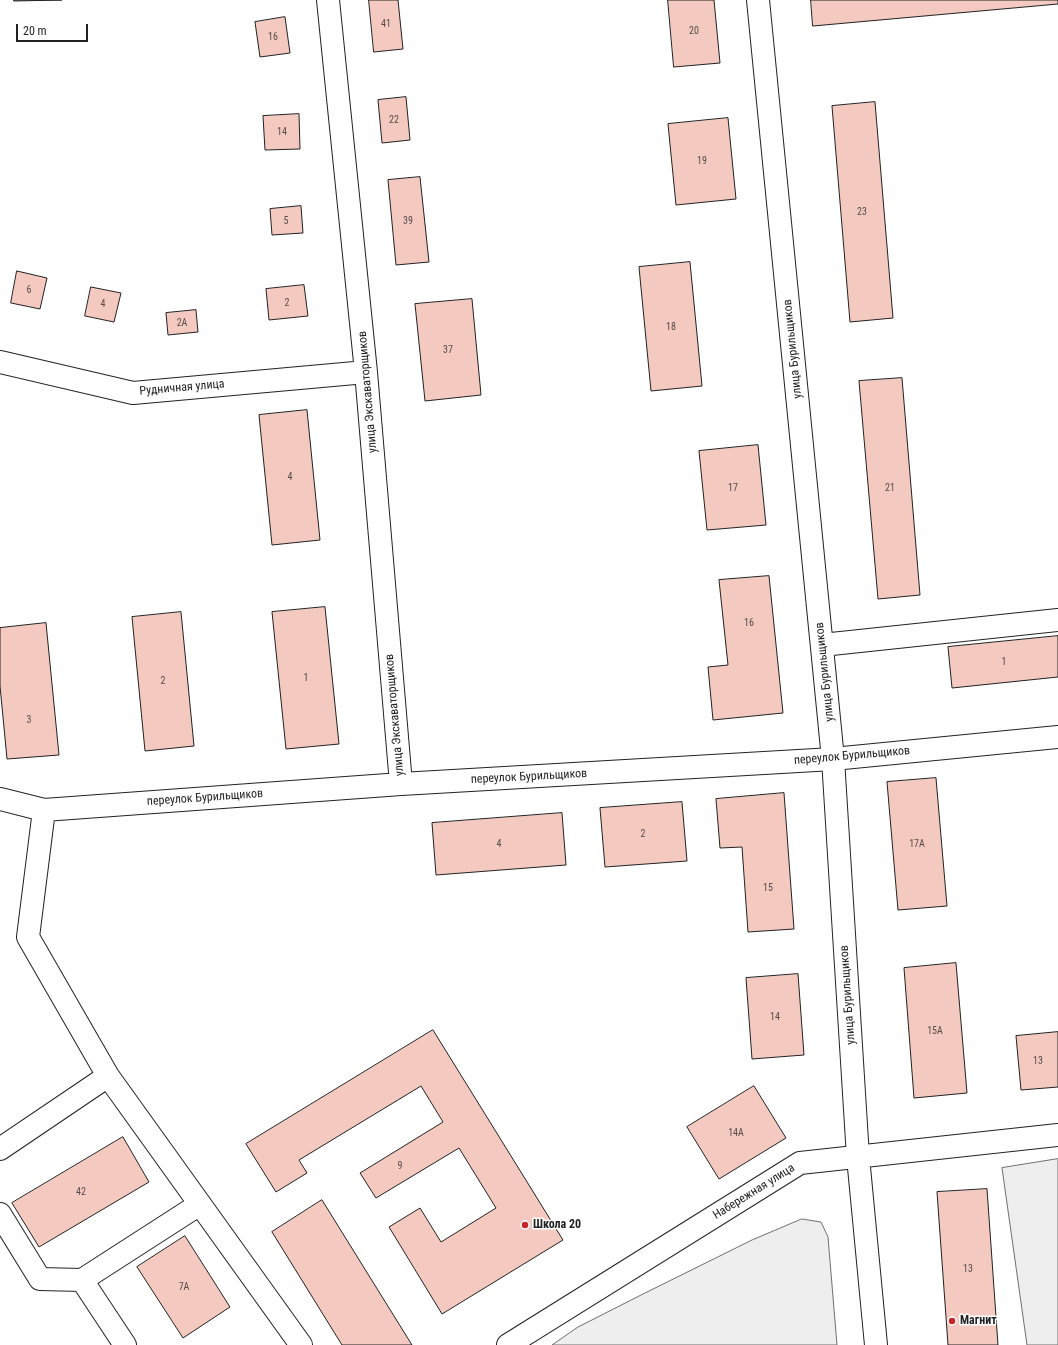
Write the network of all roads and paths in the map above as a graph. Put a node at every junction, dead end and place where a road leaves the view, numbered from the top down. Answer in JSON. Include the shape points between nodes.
{"nodes":[{"id":1,"x":328,"y":0,"type":"edge"},
{"id":2,"x":758,"y":0,"type":"edge"},
{"id":3,"x":0,"y":362,"type":"edge"},
{"id":4,"x":366,"y":372,"type":"junction"},
{"id":5,"x":1058,"y":620,"type":"edge"},
{"id":6,"x":822,"y":645,"type":"junction"},
{"id":7,"x":1058,"y":737,"type":"edge"},
{"id":8,"x":833,"y":759,"type":"junction"},
{"id":9,"x":401,"y":784,"type":"junction"},
{"id":10,"x":0,"y":799,"type":"edge"},
{"id":11,"x":44,"y":810,"type":"junction"},
{"id":12,"x":108,"y":1076,"type":"junction"},
{"id":13,"x":1058,"y":1134,"type":"edge"},
{"id":14,"x":0,"y":1149,"type":"edge"},
{"id":15,"x":858,"y":1157,"type":"junction"},
{"id":16,"x":200,"y":1204,"type":"junction"},
{"id":17,"x":0,"y":1214,"type":"edge"},
{"id":18,"x":82,"y":1280,"type":"junction"},
{"id":19,"x":125,"y":1345,"type":"edge"},
{"id":20,"x":301,"y":1345,"type":"edge"},
{"id":21,"x":508,"y":1345,"type":"edge"},
{"id":22,"x":876,"y":1345,"type":"edge"}],
"edges":[{"from":1,"to":4,"type":"street","name":"улица Экскаваторщиков"},
{"from":2,"to":6,"type":"street","name":"улица Бурильщиков"},
{"from":3,"to":4,"type":"street","name":"Рудничная улица","via":[[133,393]]},
{"from":4,"to":9,"type":"street","name":"улица Экскаваторщиков"},
{"from":5,"to":6,"type":"street"},
{"from":6,"to":8,"type":"street","name":"улица Бурильщиков"},
{"from":7,"to":8,"type":"street","name":"переулок Бурильщиков"},
{"from":8,"to":9,"type":"street","name":"переулок Бурильщиков"},
{"from":8,"to":15,"type":"street","name":"улица Бурильщиков"},
{"from":9,"to":11,"type":"street","name":"переулок Бурильщиков"},
{"from":10,"to":11,"type":"street","name":"переулок Бурильщиков"},
{"from":11,"to":12,"type":"street","via":[[28,937]]},
{"from":12,"to":14,"type":"street"},
{"from":12,"to":16,"type":"street"},
{"from":13,"to":15,"type":"street","name":"Набережная улица"},
{"from":15,"to":21,"type":"street","name":"Набережная улица","via":[[800,1163]]},
{"from":15,"to":22,"type":"street","name":"улица Бурильщиков"},
{"from":16,"to":18,"type":"street"},
{"from":16,"to":20,"type":"street"},
{"from":17,"to":18,"type":"street","via":[[40,1279]]},
{"from":18,"to":19,"type":"street"}]}
